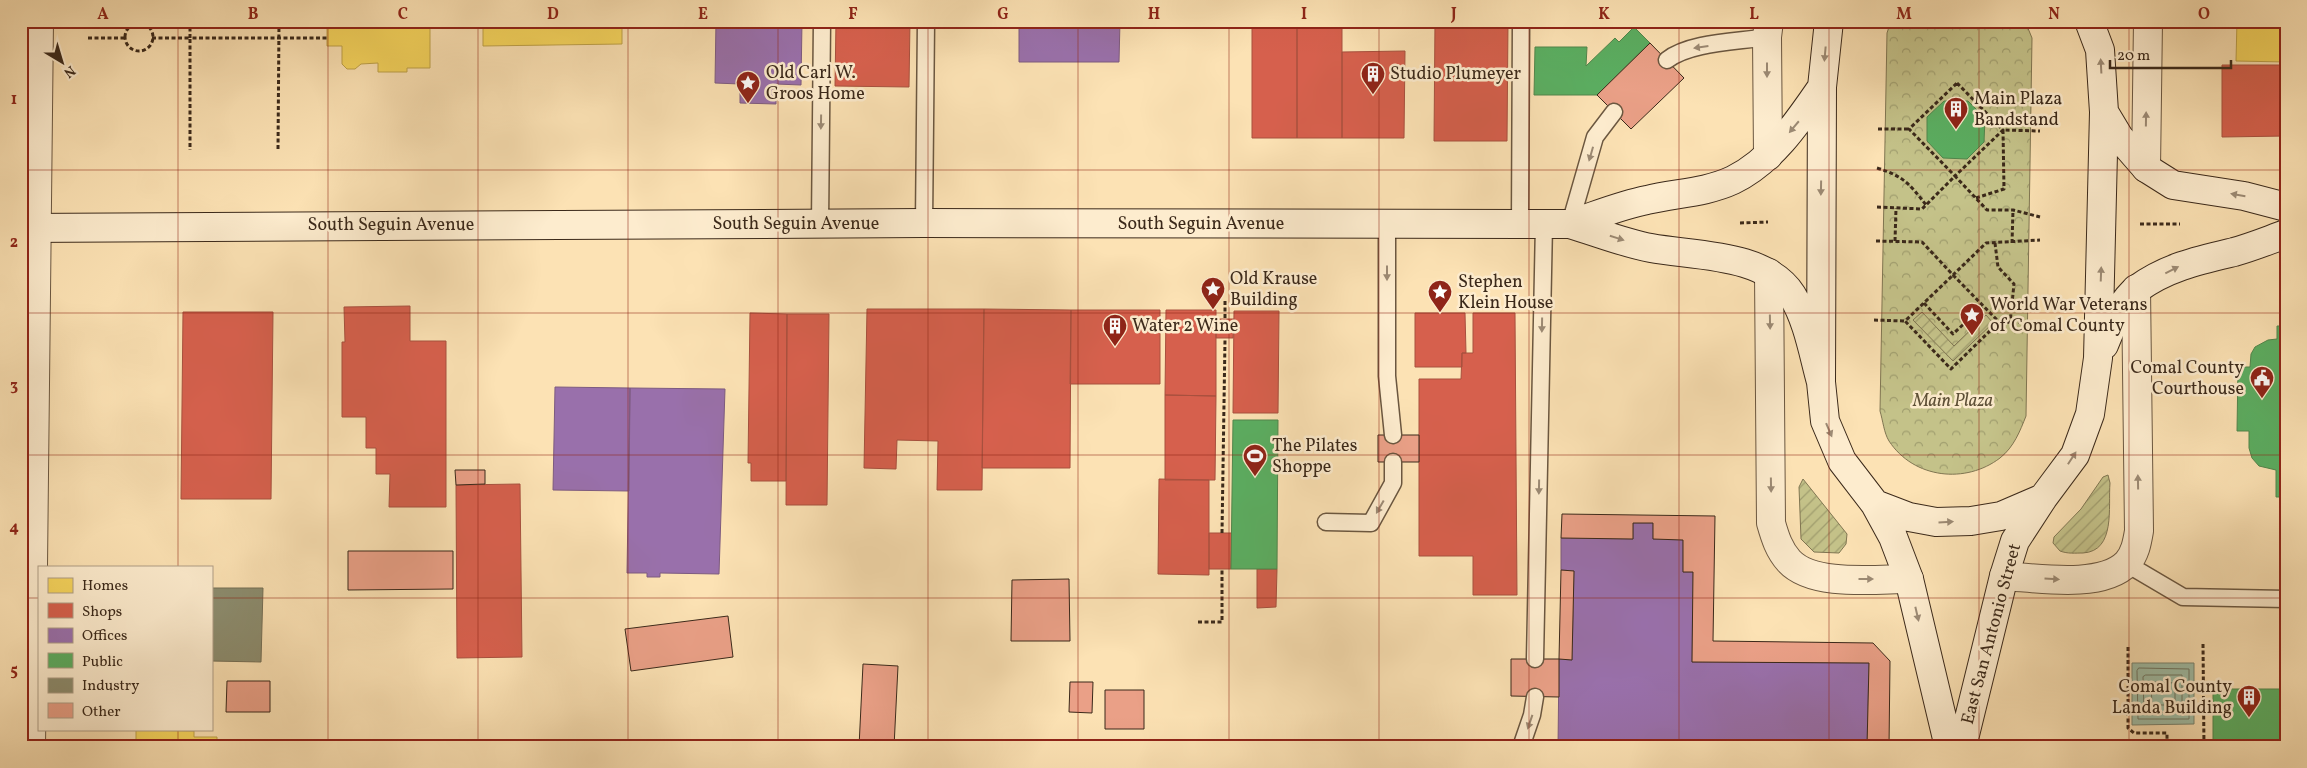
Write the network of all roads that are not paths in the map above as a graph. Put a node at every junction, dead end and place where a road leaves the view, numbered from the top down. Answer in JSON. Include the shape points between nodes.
{"nodes":[{"id":1,"x":39,"y":21,"type":"edge"},
{"id":2,"x":822,"y":21,"type":"edge"},
{"id":3,"x":926,"y":21,"type":"edge"},
{"id":4,"x":1522,"y":21,"type":"edge"},
{"id":5,"x":1829,"y":21,"type":"edge"},
{"id":6,"x":2089,"y":21,"type":"edge"},
{"id":7,"x":2148,"y":21,"type":"edge"},
{"id":8,"x":1768,"y":29,"type":"edge"},
{"id":9,"x":1667,"y":60,"type":"dead end"},
{"id":10,"x":1822,"y":87,"type":"junction"},
{"id":11,"x":1614,"y":112,"type":"dead end"},
{"id":12,"x":2104,"y":112,"type":"junction"},
{"id":13,"x":1768,"y":156,"type":"junction"},
{"id":14,"x":2146,"y":168,"type":"junction"},
{"id":15,"x":2286,"y":207,"type":"edge"},
{"id":16,"x":924,"y":223,"type":"junction"},
{"id":17,"x":820,"y":224,"type":"junction"},
{"id":18,"x":1387,"y":224,"type":"junction"},
{"id":19,"x":1545,"y":224,"type":"junction"},
{"id":20,"x":30,"y":228,"type":"edge"},
{"id":21,"x":2286,"y":234,"type":"edge"},
{"id":22,"x":1769,"y":273,"type":"junction"},
{"id":23,"x":2136,"y":290,"type":"junction"},
{"id":24,"x":2098,"y":358,"type":"junction"},
{"id":25,"x":1821,"y":382,"type":"junction"},
{"id":26,"x":1393,"y":435,"type":"dead end"},
{"id":27,"x":1393,"y":462,"type":"dead end"},
{"id":28,"x":2043,"y":498,"type":"junction"},
{"id":29,"x":1875,"y":504,"type":"junction"},
{"id":30,"x":1326,"y":522,"type":"dead end"},
{"id":31,"x":2127,"y":564,"type":"junction"},
{"id":32,"x":2004,"y":576,"type":"junction"},
{"id":33,"x":1909,"y":579,"type":"junction"},
{"id":34,"x":2286,"y":600,"type":"edge"},
{"id":35,"x":1536,"y":659,"type":"dead end"},
{"id":36,"x":1535,"y":696,"type":"dead end"},
{"id":37,"x":31,"y":747,"type":"edge"},
{"id":38,"x":1521,"y":747,"type":"edge"},
{"id":39,"x":1949,"y":747,"type":"edge"},
{"id":40,"x":1962,"y":747,"type":"edge"}],
"edges":[{"from":1,"to":20,"type":"main road"},
{"from":2,"to":17,"type":"lane","one_way":true},
{"from":3,"to":16,"type":"lane"},
{"from":4,"to":19,"type":"lane"},
{"from":5,"to":10,"type":"main road","one_way":true},
{"from":12,"to":6,"type":"main road","one_way":true,"via":[[2100,50]]},
{"from":14,"to":7,"type":"main road","one_way":true},
{"from":8,"to":9,"type":"lane","one_way":true,"via":[[1689,49]]},
{"from":8,"to":13,"type":"main road","one_way":true},
{"from":10,"to":13,"type":"main road","name":"South Seguin Avenue","one_way":true,"via":[[1797,124]]},
{"from":10,"to":25,"type":"main road","one_way":true},
{"from":11,"to":19,"type":"lane","one_way":true,"via":[[1595,137]]},
{"from":12,"to":14,"type":"main road","via":[[2119,137]]},
{"from":24,"to":12,"type":"main road","one_way":true},
{"from":13,"to":19,"type":"main road","name":"South Seguin Avenue","via":[[1734,179],[1707,190],[1646,200]]},
{"from":15,"to":14,"type":"main road","one_way":true,"via":[[2244,196],[2173,185]]},
{"from":16,"to":17,"type":"main road","name":"South Seguin Avenue"},
{"from":16,"to":18,"type":"main road","name":"South Seguin Avenue"},
{"from":17,"to":20,"type":"main road","name":"South Seguin Avenue"},
{"from":18,"to":19,"type":"main road","name":"South Seguin Avenue"},
{"from":18,"to":26,"type":"lane","one_way":true,"via":[[1387,376]]},
{"from":19,"to":22,"type":"main road","name":"South Seguin Avenue","one_way":true,"via":[[1650,248],[1706,254]]},
{"from":19,"to":35,"type":"lane","one_way":true},
{"from":20,"to":37,"type":"main road"},
{"from":23,"to":21,"type":"main road","one_way":true,"via":[[2202,258]]},
{"from":22,"to":25,"type":"main road","name":"South Seguin Avenue","via":[[1791,294],[1803,316]]},
{"from":22,"to":33,"type":"main road","one_way":true,"via":[[1771,523],[1775,538],[1790,562],[1818,577]]},
{"from":23,"to":24,"type":"main road","via":[[2118,312]]},
{"from":31,"to":23,"type":"main road","one_way":true,"via":[[2136,549],[2139,531]]},
{"from":28,"to":24,"type":"main road","one_way":true,"via":[[2075,455],[2090,414]]},
{"from":25,"to":29,"type":"main road","one_way":true,"via":[[1825,421],[1842,461]]},
{"from":27,"to":30,"type":"lane","one_way":true,"via":[[1394,483],[1370,522]]},
{"from":29,"to":28,"type":"main road","one_way":true,"via":[[1909,517],[1936,522],[2001,516]]},
{"from":28,"to":32,"type":"main road","name":"East San Antonio Street","via":[[2015,541]]},
{"from":29,"to":33,"type":"main road","name":"East San Antonio Street","via":[[1893,537]]},
{"from":32,"to":31,"type":"main road","one_way":true,"via":[[2079,580],[2111,573]]},
{"from":31,"to":34,"type":"lane","via":[[2183,597]]},
{"from":32,"to":40,"type":"main road","name":"East San Antonio Street"},
{"from":33,"to":39,"type":"main road","name":"East San Antonio Street","one_way":true},
{"from":36,"to":38,"type":"lane","one_way":true}]}
